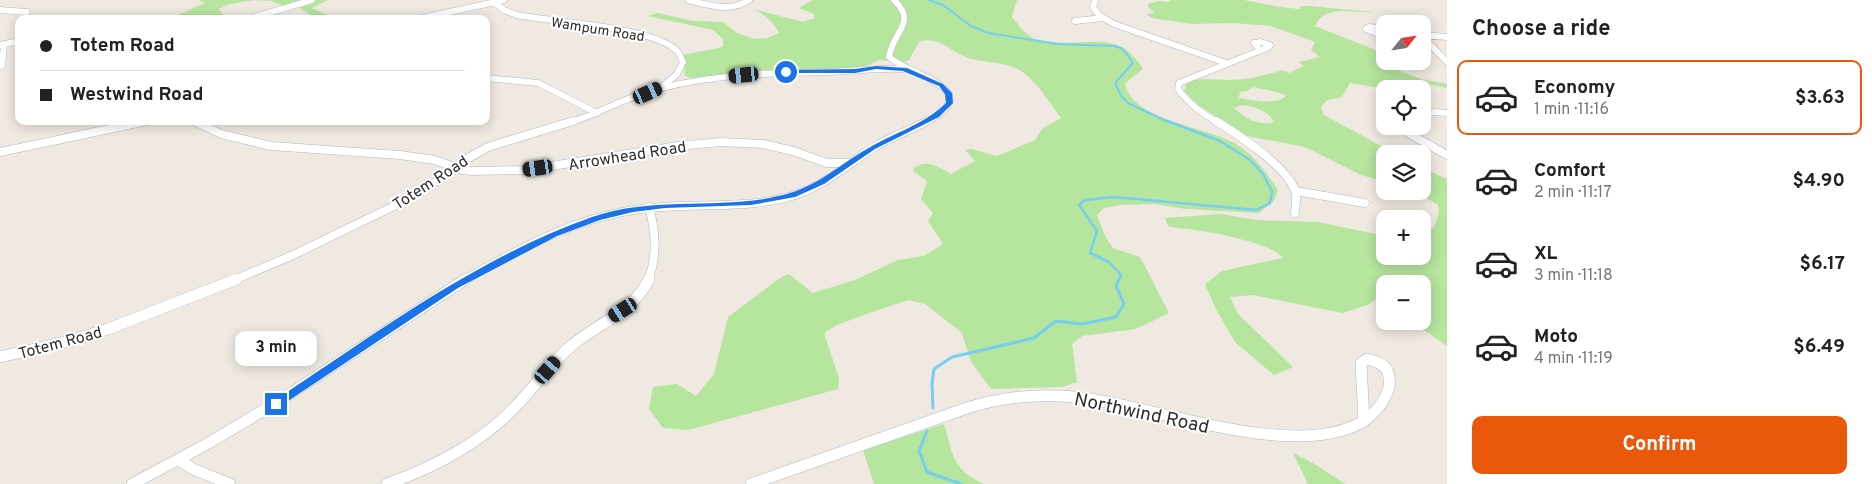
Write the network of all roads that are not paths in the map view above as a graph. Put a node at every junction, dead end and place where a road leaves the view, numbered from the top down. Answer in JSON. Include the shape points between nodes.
{"nodes":[{"id":1,"x":312,"y":0,"type":"edge"},
{"id":2,"x":504,"y":0,"type":"edge"},
{"id":3,"x":688,"y":0,"type":"edge"},
{"id":4,"x":748,"y":0,"type":"edge"},
{"id":5,"x":894,"y":0,"type":"edge"},
{"id":6,"x":1095,"y":0,"type":"edge"},
{"id":7,"x":493,"y":2,"type":"junction"},
{"id":8,"x":0,"y":10,"type":"edge"},
{"id":9,"x":27,"y":12,"type":"dead end"},
{"id":10,"x":264,"y":15,"type":"edge"},
{"id":11,"x":436,"y":15,"type":"edge"},
{"id":12,"x":1103,"y":18,"type":"junction"},
{"id":13,"x":1074,"y":21,"type":"dead end"},
{"id":14,"x":1431,"y":37,"type":"edge"},
{"id":15,"x":1447,"y":38,"type":"edge"},
{"id":16,"x":15,"y":42,"type":"edge"},
{"id":17,"x":2,"y":44,"type":"edge"},
{"id":18,"x":1431,"y":46,"type":"edge"},
{"id":19,"x":1260,"y":50,"type":"dead end"},
{"id":20,"x":889,"y":57,"type":"junction"},
{"id":21,"x":1226,"y":63,"type":"junction"},
{"id":22,"x":1447,"y":63,"type":"edge"},
{"id":23,"x":2,"y":66,"type":"dead end"},
{"id":24,"x":876,"y":68,"type":"junction"},
{"id":25,"x":1447,"y":68,"type":"edge"},
{"id":26,"x":904,"y":69,"type":"junction"},
{"id":27,"x":677,"y":74,"type":"junction"},
{"id":28,"x":490,"y":78,"type":"edge"},
{"id":29,"x":691,"y":82,"type":"junction"},
{"id":30,"x":660,"y":88,"type":"junction"},
{"id":31,"x":597,"y":113,"type":"junction"},
{"id":32,"x":1431,"y":113,"type":"edge"},
{"id":33,"x":1447,"y":113,"type":"edge"},
{"id":34,"x":130,"y":125,"type":"edge"},
{"id":35,"x":202,"y":125,"type":"edge"},
{"id":36,"x":1412,"y":135,"type":"edge"},
{"id":37,"x":0,"y":152,"type":"edge"},
{"id":38,"x":1447,"y":155,"type":"edge"},
{"id":39,"x":827,"y":162,"type":"junction"},
{"id":40,"x":849,"y":163,"type":"junction"},
{"id":41,"x":455,"y":168,"type":"junction"},
{"id":42,"x":834,"y":174,"type":"junction"},
{"id":43,"x":1296,"y":191,"type":"junction"},
{"id":44,"x":1366,"y":203,"type":"dead end"},
{"id":45,"x":650,"y":208,"type":"junction"},
{"id":46,"x":1295,"y":213,"type":"dead end"},
{"id":47,"x":0,"y":357,"type":"edge"},
{"id":48,"x":1364,"y":422,"type":"junction"},
{"id":49,"x":179,"y":460,"type":"junction"},
{"id":50,"x":132,"y":484,"type":"edge"},
{"id":51,"x":230,"y":484,"type":"edge"},
{"id":52,"x":387,"y":484,"type":"edge"},
{"id":53,"x":752,"y":484,"type":"edge"}],
"edges":[{"from":1,"to":10,"type":"street"},
{"from":2,"to":7,"type":"street"},
{"from":3,"to":4,"type":"street","via":[[726,7]]},
{"from":5,"to":20,"type":"street","via":[[904,8],[907,16],[891,42]]},
{"from":6,"to":12,"type":"street","via":[[1094,8]]},
{"from":7,"to":11,"type":"street"},
{"from":7,"to":27,"type":"street","name":"Wampum Road","via":[[517,15],[658,39],[680,54],[682,65]]},
{"from":8,"to":9,"type":"street"},
{"from":12,"to":13,"type":"street"},
{"from":12,"to":21,"type":"street"},
{"from":14,"to":15,"type":"street"},
{"from":16,"to":17,"type":"street"},
{"from":17,"to":23,"type":"street"},
{"from":18,"to":22,"type":"street"},
{"from":19,"to":21,"type":"street"},
{"from":20,"to":24,"type":"street"},
{"from":20,"to":26,"type":"street"},
{"from":21,"to":43,"type":"street","via":[[1181,81],[1178,89],[1199,111],[1259,150]]},
{"from":22,"to":25,"type":"street","via":[[1441,64]]},
{"from":24,"to":26,"type":"street","name":"Totem Road"},
{"from":24,"to":29,"type":"street","name":"Totem Road","via":[[757,74]]},
{"from":26,"to":40,"type":"street","via":[[941,85],[948,93],[950,103],[937,116]]},
{"from":27,"to":29,"type":"street"},
{"from":27,"to":30,"type":"street"},
{"from":28,"to":31,"type":"street","via":[[538,83]]},
{"from":29,"to":30,"type":"street","name":"Totem Road"},
{"from":30,"to":31,"type":"street","name":"Totem Road"},
{"from":31,"to":41,"type":"street","name":"Totem Road","via":[[488,147]]},
{"from":32,"to":33,"type":"street"},
{"from":34,"to":37,"type":"street"},
{"from":35,"to":41,"type":"street","name":"Arrowhead Road","via":[[221,134],[271,146],[400,155],[434,160]]},
{"from":36,"to":38,"type":"street"},
{"from":39,"to":40,"type":"street","name":"Arrowhead Road"},
{"from":39,"to":41,"type":"street","name":"Arrowhead Road","via":[[772,146],[721,142],[508,172]]},
{"from":39,"to":42,"type":"street","via":[[834,169]]},
{"from":40,"to":42,"type":"street"},
{"from":41,"to":47,"type":"street","name":"Totem Road","via":[[394,206],[260,270],[70,341]]},
{"from":42,"to":45,"type":"street","via":[[808,190],[774,200]]},
{"from":43,"to":44,"type":"street"},
{"from":43,"to":46,"type":"street"},
{"from":45,"to":49,"type":"street","via":[[614,213],[573,227],[487,268],[420,308],[276,404]]},
{"from":45,"to":52,"type":"street","via":[[655,260],[645,287],[635,300],[558,358],[492,430],[454,455]]},
{"from":48,"to":48,"type":"street","name":"Northwind Road","via":[[1382,404],[1388,386],[1384,366],[1367,358],[1361,363]]},
{"from":48,"to":53,"type":"street","name":"Northwind Road","via":[[1352,429],[1326,434],[1263,435],[1086,398],[1018,396],[978,405]]},
{"from":49,"to":50,"type":"street"},
{"from":49,"to":51,"type":"street","via":[[193,470]]}]}
